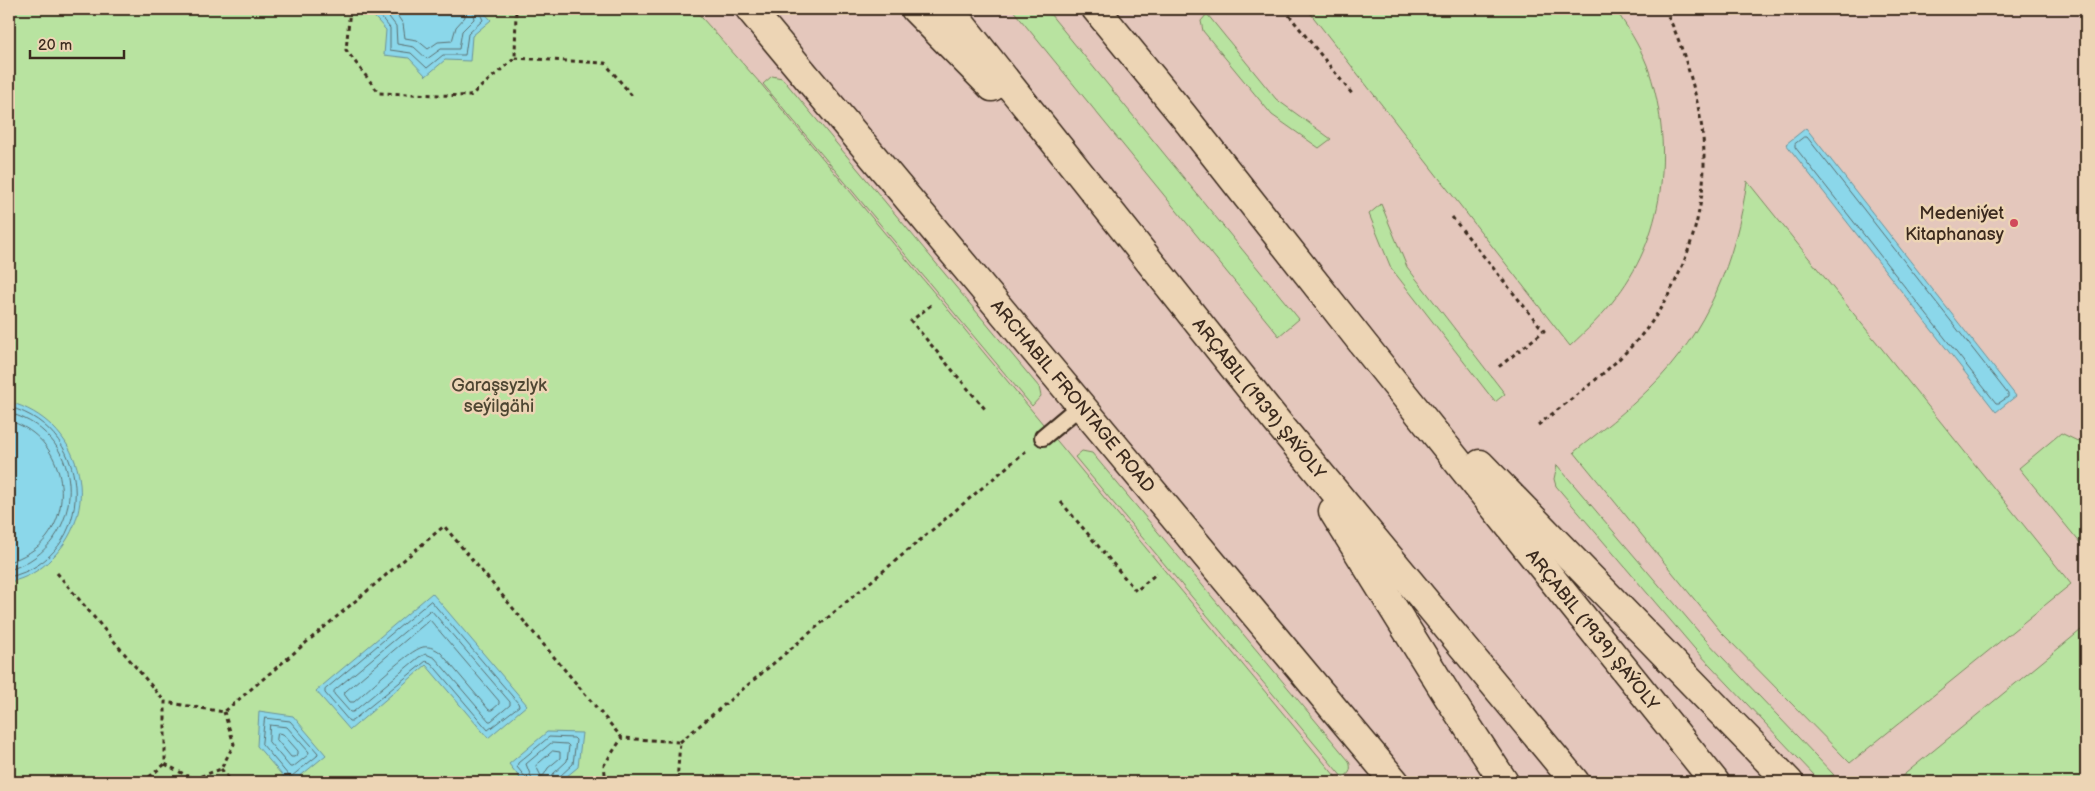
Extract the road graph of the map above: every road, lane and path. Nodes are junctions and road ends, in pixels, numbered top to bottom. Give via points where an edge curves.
1 (350, 9) edge
2 (516, 9) edge
3 (750, 9) edge
4 (915, 9) edge
5 (949, 9) edge
6 (1096, 9) edge
7 (1121, 9) edge
8 (1232, 9) edge
9 (1284, 9) edge
10 (1664, 9) edge
11 (1226, 14) dead end
12 (515, 58) junction
13 (1353, 94) dead end
14 (633, 97) dead end
15 (1182, 114) junction
16 (1100, 198) junction
17 (1452, 217) dead end
18 (931, 305) dead end
19 (1364, 345) junction
20 (1496, 369) dead end
21 (1081, 405) junction
22 (985, 409) dead end
23 (1278, 423) junction
24 (1538, 425) dead end
25 (1043, 437) joint
26 (1061, 502) dead end
27 (57, 573) dead end
28 (1157, 574) dead end
29 (165, 702) junction
30 (224, 712) junction
31 (622, 738) junction
32 (680, 742) junction
33 (165, 764) junction
34 (221, 769) junction
35 (143, 782) edge
36 (232, 782) edge
37 (606, 782) edge
38 (677, 782) edge
39 (1396, 782) edge
40 (1504, 782) edge
41 (1575, 782) edge
42 (1715, 782) edge
43 (1789, 782) edge

1 - 12 path via 346,50 379,93 470,96
2 - 12 path
3 - 21 main road, ARCHABIL FRONTAGE ROAD
4 - 16 main road
5 - 16 main road, ARÇABIL (1939) ŞAÝOLY
6 - 15 main road, ARÇABIL (1939) ŞAÝOLY
7 - 15 main road
8 - 11 path
9 - 13 path
10 - 24 path via 1693,84 1700,119 1703,190 1691,244 1668,296 1647,327 1623,355
12 - 14 path via 605,63
15 - 19 main road, ARÇABIL (1939) ŞAÝOLY
16 - 23 main road, ARÇABIL (1939) ŞAÝOLY
17 - 20 path via 1544,331
18 - 22 path via 911,321
19 - 42 main road, ARÇABIL (1939) ŞAÝOLY
19 - 43 main road
21 - 25 lane
21 - 39 main road, ARCHABIL FRONTAGE ROAD
23 - 40 main road
23 - 41 main road, ARÇABIL (1939) ŞAÝOLY
25 - 32 path
26 - 28 path via 1136,591
27 - 29 path
29 - 30 path
29 - 33 path
30 - 31 path via 444,526
30 - 34 path via 234,744
31 - 32 path
31 - 37 path via 604,765
32 - 38 path
33 - 34 path via 193,779
33 - 35 path
34 - 36 path

